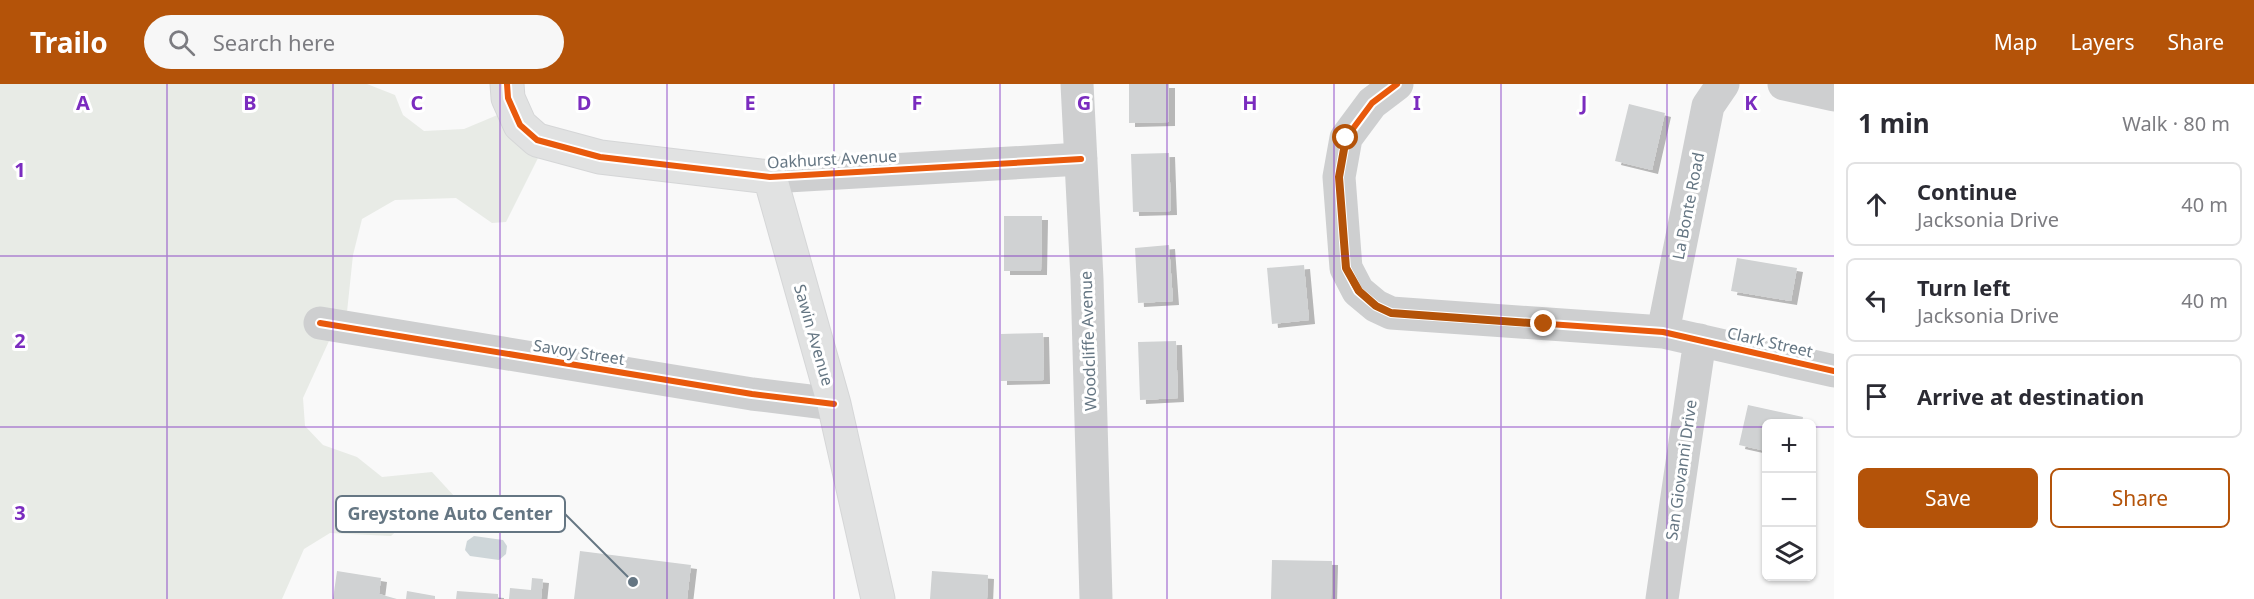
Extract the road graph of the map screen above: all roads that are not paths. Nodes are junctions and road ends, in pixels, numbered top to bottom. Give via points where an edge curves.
1 (507, 84) edge
2 (1077, 84) edge
3 (1397, 84) edge
4 (1722, 84) edge
5 (1784, 84) edge
6 (1834, 95) edge
7 (1081, 159) junction
8 (770, 177) junction
9 (320, 323) dead end
10 (1663, 332) junction
11 (1700, 340) junction
12 (1834, 371) edge
13 (834, 404) junction
14 (878, 599) edge
15 (1096, 599) edge
16 (1662, 599) edge

1 - 8 street, Oakhurst Avenue via 508,98 520,125 537,140 600,157
2 - 7 street, Woodcliffe Avenue
3 - 10 street, Clark Street via 1372,103 1346,138 1339,177 1346,268 1359,291 1391,313
4 - 10 street, La Bonte Road via 1708,106
5 - 6 street
7 - 8 street, Oakhurst Avenue
7 - 15 street, Woodcliffe Avenue
8 - 13 street, Sawin Avenue
9 - 13 street, Savoy Street
10 - 11 street, Clark Street
11 - 12 street, Clark Street
11 - 16 street, San Giovanni Drive
13 - 14 street, Sawin Avenue

